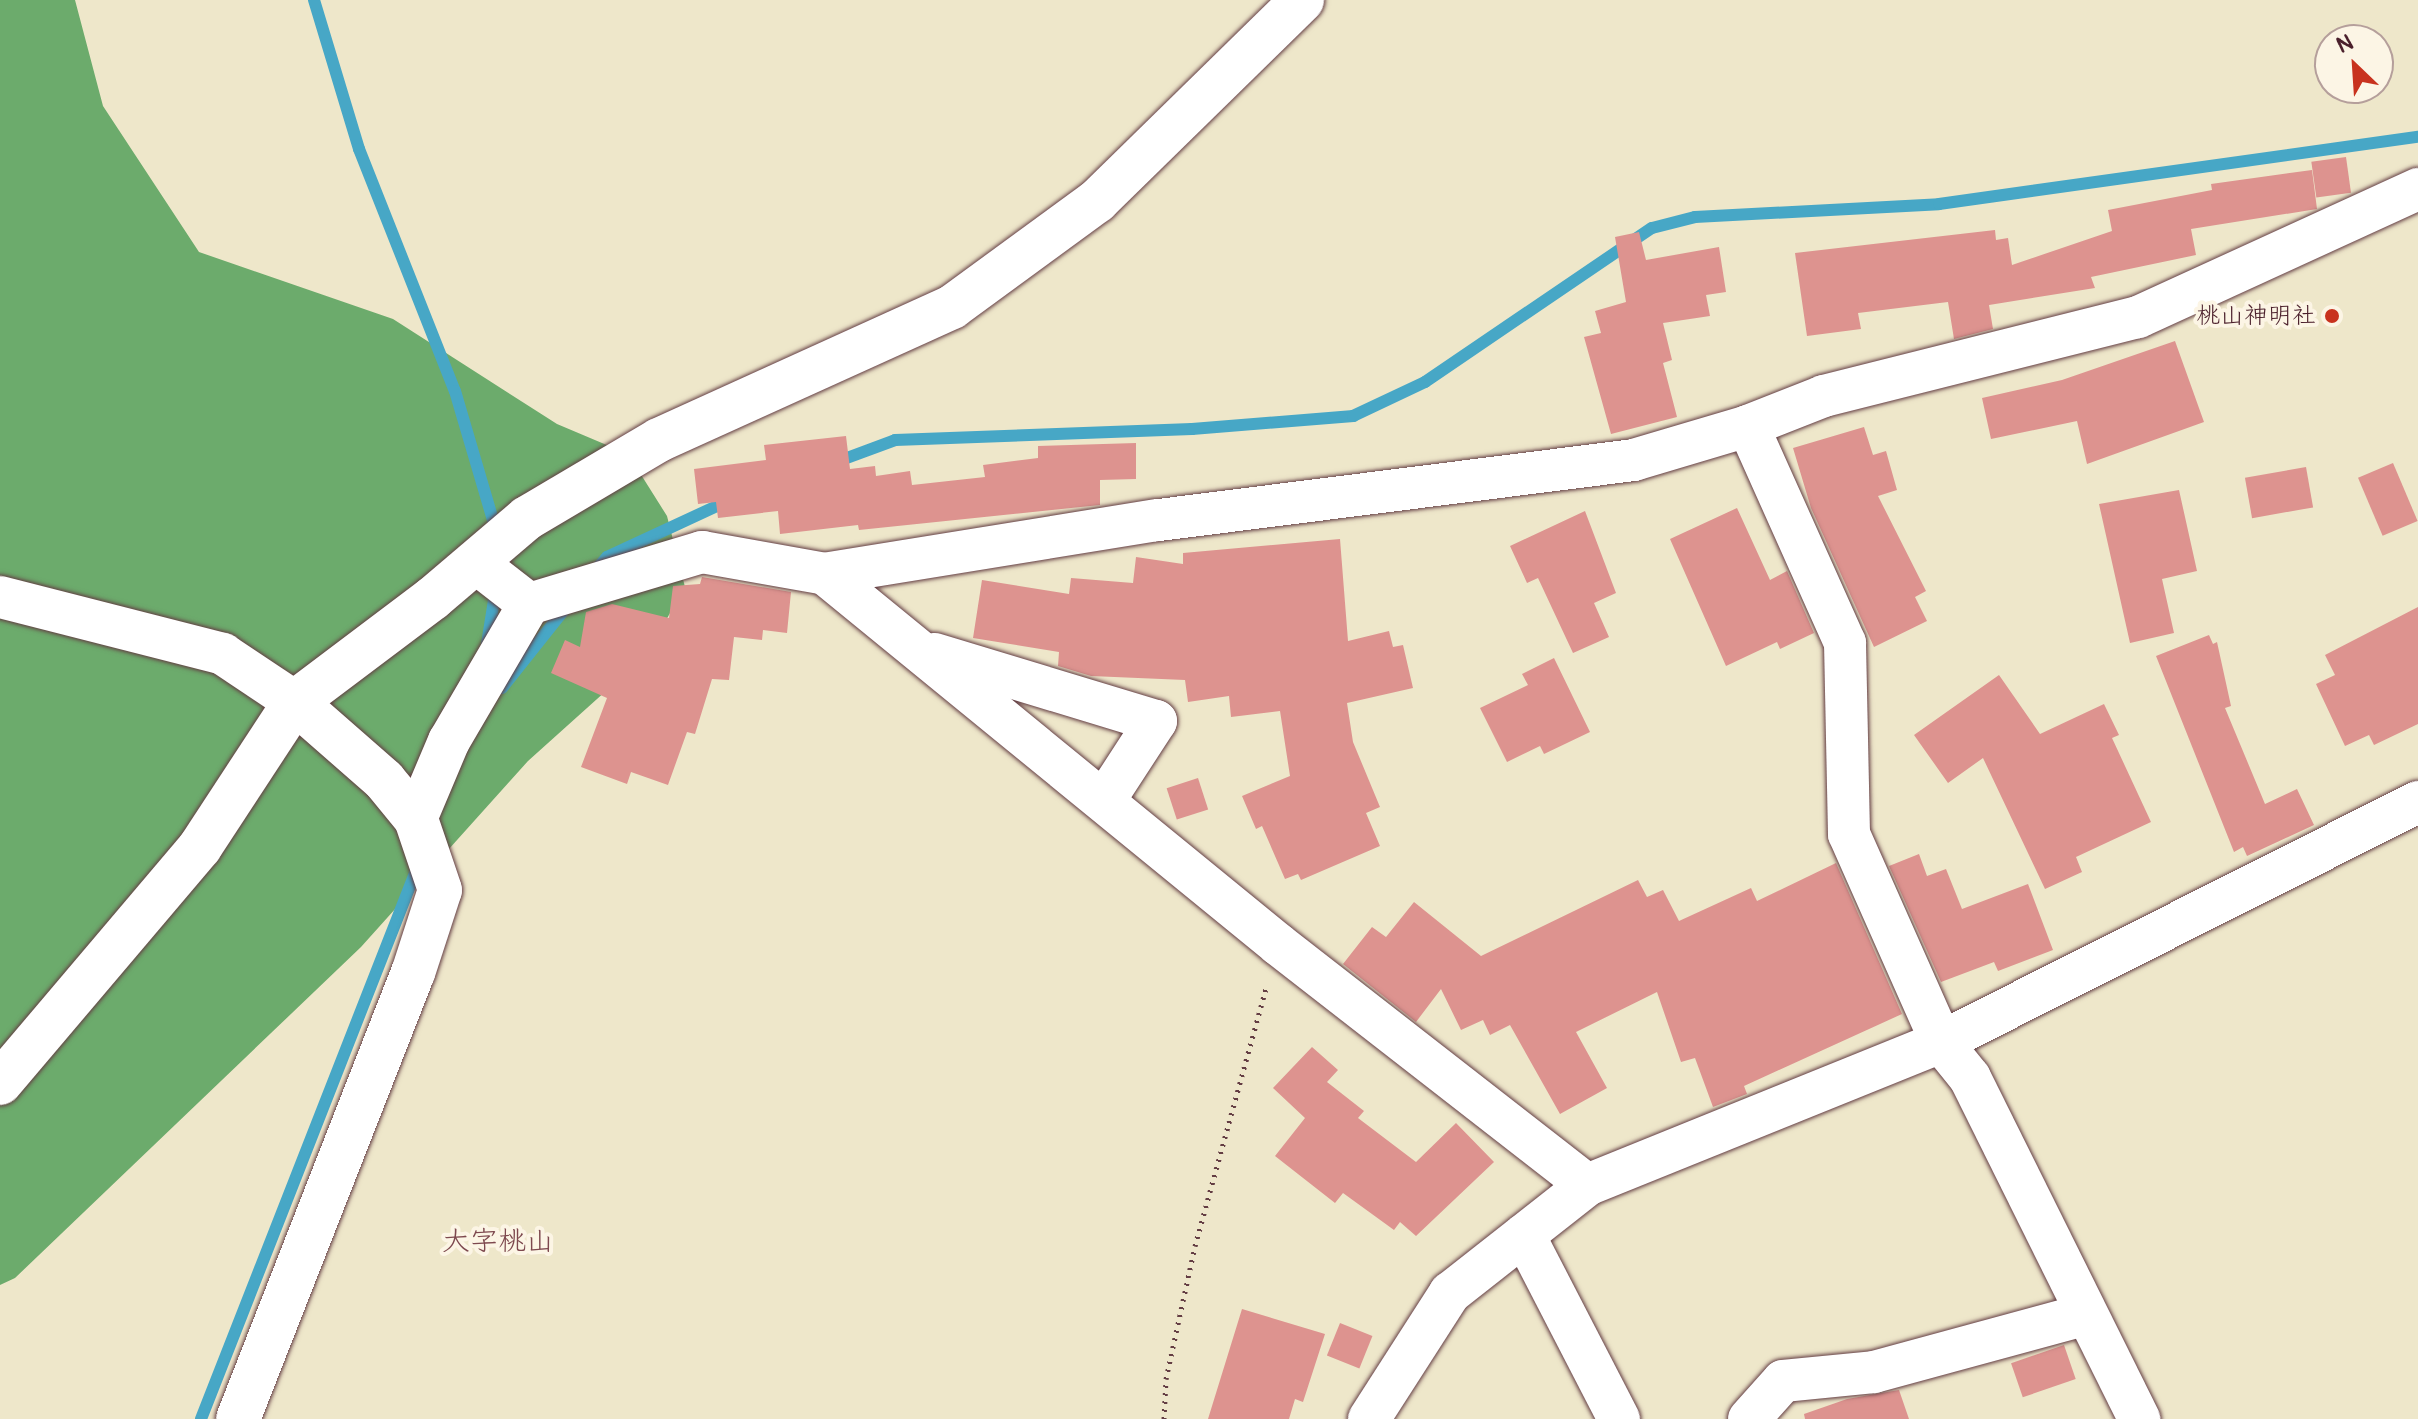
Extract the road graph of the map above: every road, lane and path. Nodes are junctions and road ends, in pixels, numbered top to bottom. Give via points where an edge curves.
1 (1302, 0) edge
2 (2418, 189) edge
3 (1748, 426) junction
4 (475, 562) junction
5 (825, 574) junction
6 (0, 597) edge
7 (529, 604) junction
8 (915, 648) junction
9 (295, 702) junction
10 (1104, 801) junction
11 (2418, 802) edge
12 (416, 819) junction
13 (1279, 945) junction
14 (1941, 1042) junction
15 (0, 1083) edge
16 (1587, 1185) junction
17 (1524, 1235) junction
18 (2084, 1315) junction
19 (238, 1419) edge
20 (1164, 1419) edge
21 (1369, 1419) edge
22 (1619, 1419) edge
23 (1749, 1419) edge
24 (2139, 1419) edge

1 - 4 street via 1097,201 952,307 659,440 527,518
2 - 3 street via 2138,317 1824,396
3 - 5 street via 1634,460 1157,520
3 - 14 street via 1845,643 1849,834
4 - 7 street
4 - 9 street
5 - 7 street via 702,552
5 - 8 street
6 - 9 street via 223,654
7 - 12 street via 449,741
8 - 10 street
8 - 10 street via 1156,721
9 - 12 street via 384,780
9 - 15 street via 200,847
10 - 13 street
11 - 14 street
12 - 19 street via 440,890 413,973
13 - 16 street
13 - 20 path via 1195,1246 1166,1379
14 - 16 street
14 - 18 street via 1970,1078
16 - 17 street
17 - 21 street via 1450,1293
17 - 22 street
18 - 23 street via 1874,1372 1783,1381
18 - 24 street

